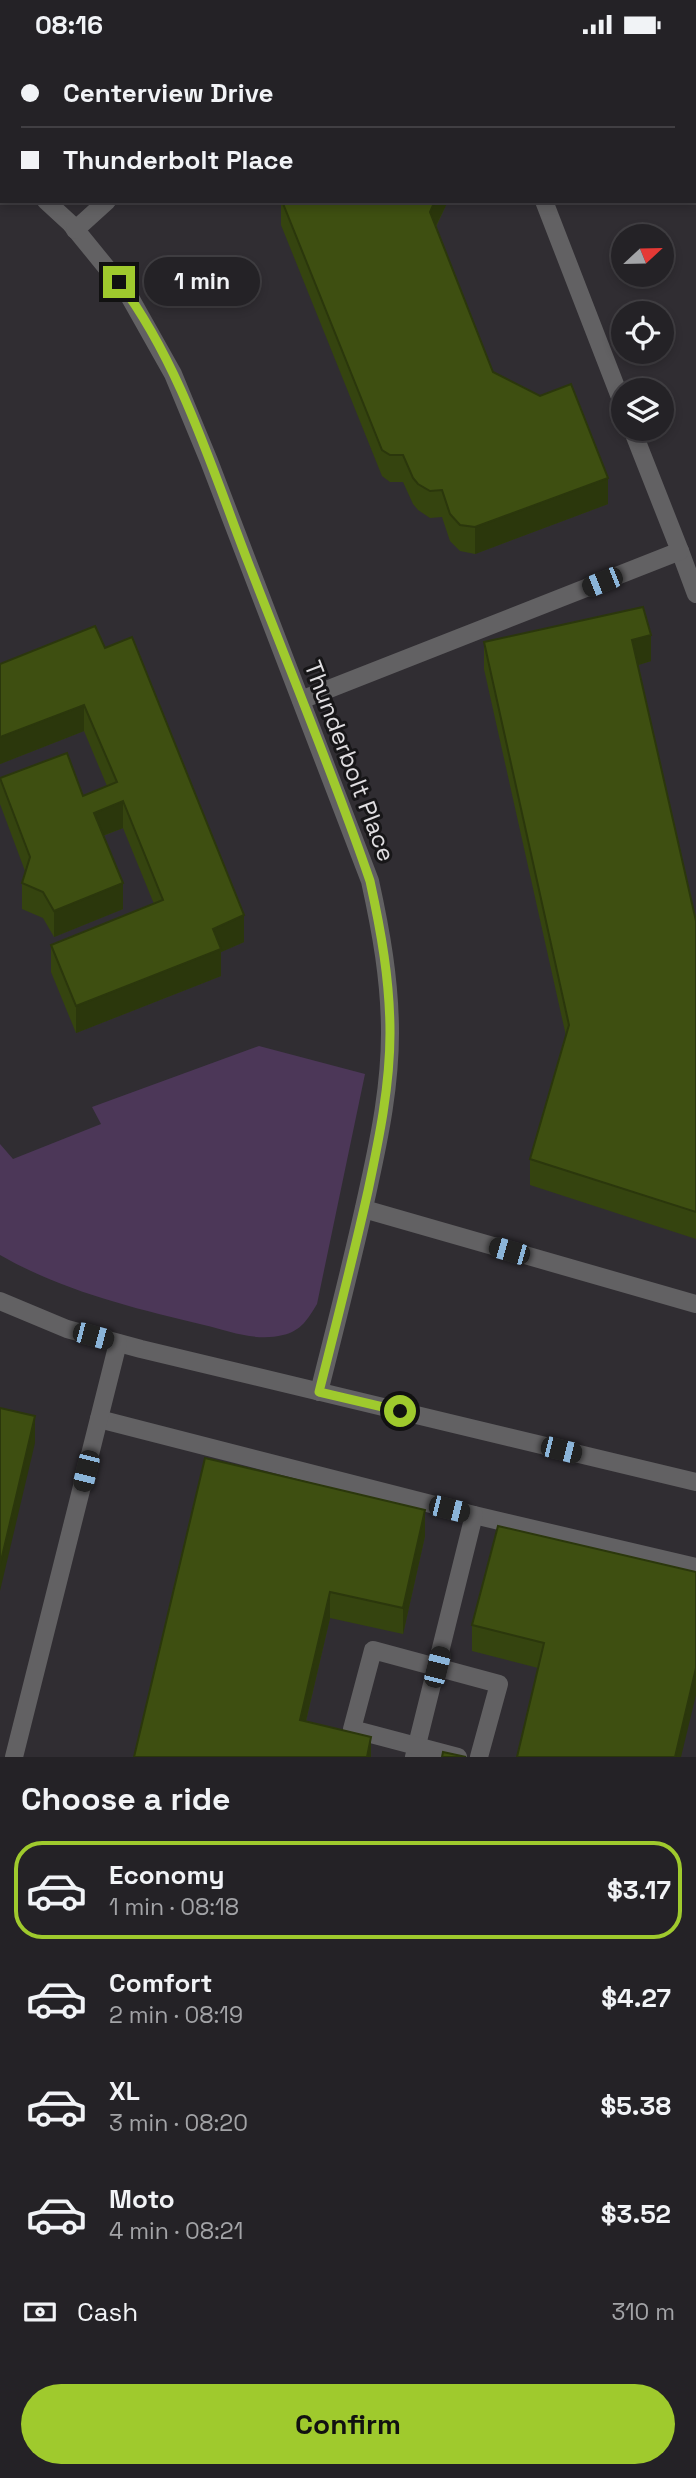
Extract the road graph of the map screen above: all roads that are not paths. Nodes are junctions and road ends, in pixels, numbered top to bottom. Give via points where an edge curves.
1 (48, 203) edge
2 (105, 203) edge
3 (545, 203) edge
4 (75, 230) junction
5 (613, 378) edge
6 (637, 441) edge
7 (680, 551) junction
8 (696, 594) edge
9 (301, 700) junction
10 (364, 1209) junction
11 (0, 1301) edge
12 (696, 1304) edge
13 (118, 1343) junction
14 (319, 1392) junction
15 (99, 1419) junction
16 (696, 1482) edge
17 (474, 1515) junction
18 (696, 1567) edge
19 (437, 1667) junction
20 (416, 1752) edge
21 (14, 1757) edge
22 (458, 1757) edge
23 (479, 1757) edge

1 - 4 street, Thunderbolt Place
2 - 4 street
3 - 5 street
4 - 9 street, Thunderbolt Place via 128,294 173,374
6 - 7 street
7 - 8 street
7 - 9 street
9 - 10 street, Thunderbolt Place via 360,851 383,940 389,1064
10 - 12 street
10 - 14 street, Thunderbolt Place
11 - 13 street via 67,1329
13 - 14 street
13 - 15 street
14 - 16 street
15 - 17 street
15 - 21 street
17 - 18 street
17 - 19 street
19 - 20 street
19 - 20 street via 373,1650 352,1729
19 - 23 street via 499,1684
20 - 22 street

